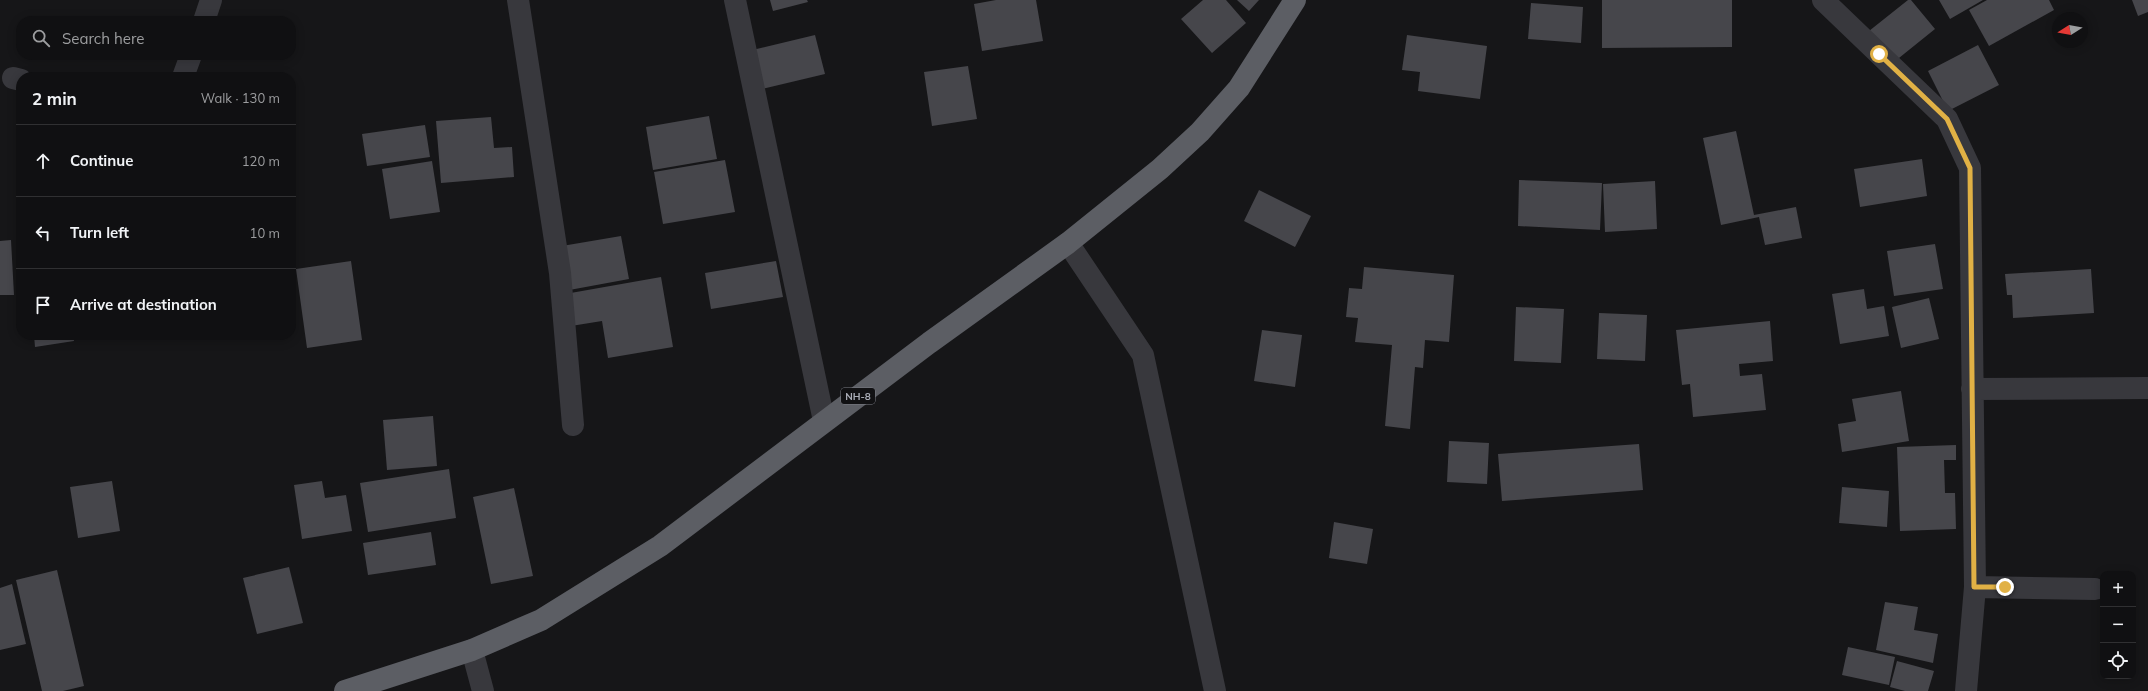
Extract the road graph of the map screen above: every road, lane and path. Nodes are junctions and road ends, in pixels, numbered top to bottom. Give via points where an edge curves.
1 (211, 0) edge
2 (518, 0) edge
3 (735, 0) edge
4 (1296, 0) edge
5 (1822, 0) edge
6 (206, 16) edge
7 (189, 60) edge
8 (185, 72) edge
9 (1068, 243) junction
10 (2148, 388) edge
11 (1972, 389) junction
12 (824, 421) junction
13 (574, 425) dead end
14 (1974, 587) junction
15 (2095, 589) dead end
16 (472, 650) junction
17 (345, 691) edge
18 (483, 691) edge
19 (1215, 691) edge
20 (1966, 691) edge

1 - 6 street
2 - 13 street via 560,273
3 - 12 street
4 - 9 highway, NH-8 via 1239,88 1200,132 1117,205
5 - 11 street via 1947,119 1970,168
7 - 8 street
9 - 12 highway, NH-8
9 - 19 street via 1143,355
10 - 11 street
11 - 14 street
12 - 16 highway, NH-8 via 660,546 541,620
14 - 15 street
14 - 20 street
16 - 17 highway, NH-8
16 - 18 street

